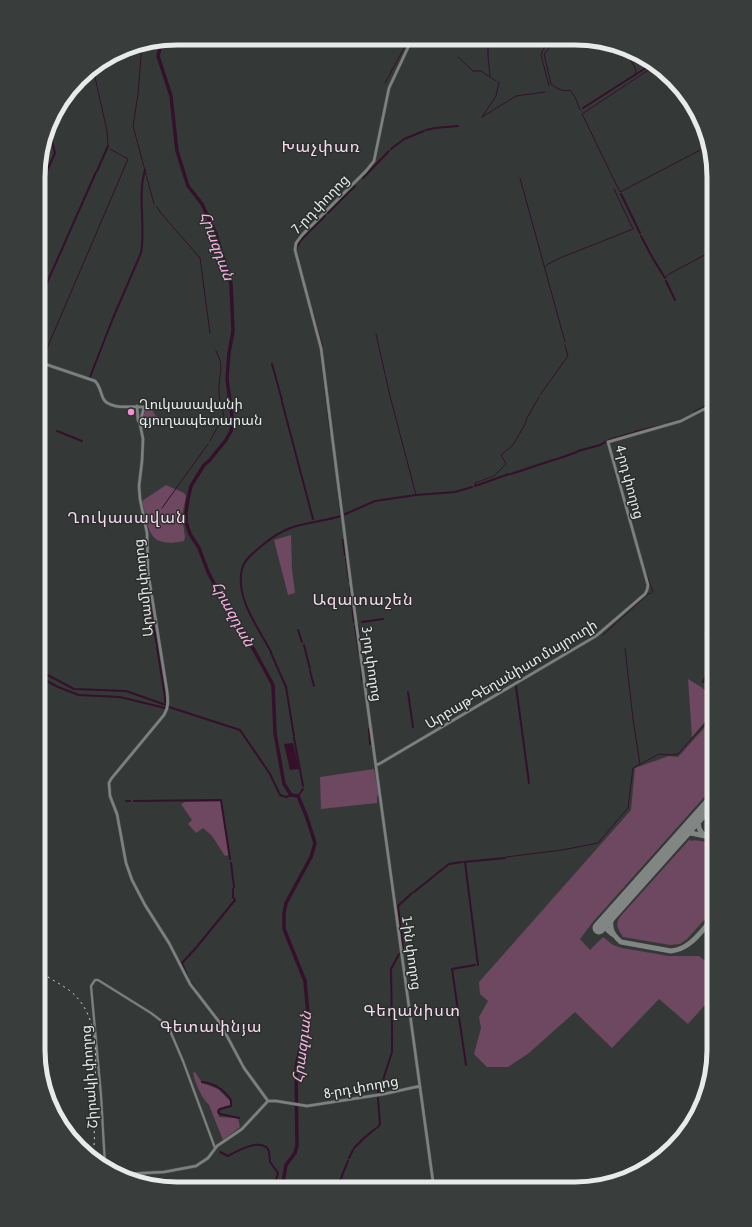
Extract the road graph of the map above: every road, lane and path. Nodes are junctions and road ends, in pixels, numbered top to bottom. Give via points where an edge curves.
1 (409, 45) edge
2 (321, 348) joint
3 (45, 364) edge
4 (137, 406) junction
5 (707, 408) edge
6 (140, 424) junction
7 (648, 590) joint
8 (376, 766) junction
9 (420, 1086) junction
10 (268, 1101) junction
11 (215, 1148) junction
12 (105, 1160) edge
13 (132, 1174) edge
14 (433, 1182) edge

1 - 2 main road, 7-րդ փողոց via 389,88 374,161 296,243 295,250
2 - 8 main road, 3-րդ փողոց
3 - 4 main road, Արամի փողոց via 95,381 108,404
4 - 6 main road, Արամի փողոց
4 - 6 main road, Արամի փողոց via 144,406
5 - 7 main road, 4-րդ փողոց via 681,421 608,442
6 - 10 main road, Արամի փողոց via 143,454 139,495 147,533 148,572 168,699 167,710 109,783 110,796 117,814 127,868 145,906 169,943 190,984 220,1023 244,1068
7 - 8 main road, Արբաթ-Գեղանիստ մայրուղի via 596,636
8 - 9 main road, 1-ին փողոց
9 - 10 main road, 8-րդ փողոց via 306,1106
9 - 14 main road, 1-ին փողոց
10 - 11 main road via 242,1129
11 - 12 street, Շիրակի փողոց via 168,1026 101,981 95,980 91,986
11 - 13 main road via 204,1162 193,1167

